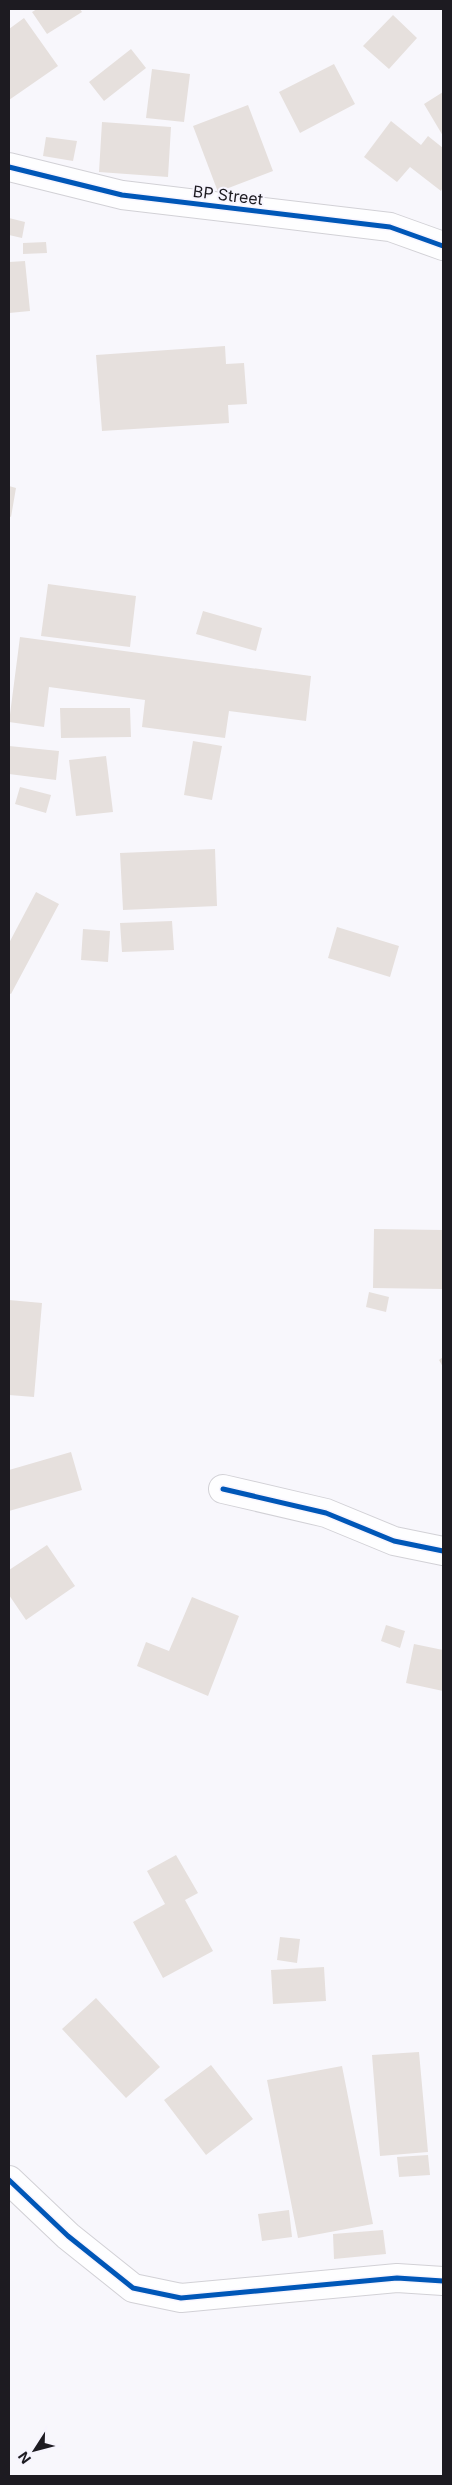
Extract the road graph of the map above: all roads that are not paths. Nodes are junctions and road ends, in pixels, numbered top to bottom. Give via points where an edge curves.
1 (9, 166) edge
2 (443, 246) edge
3 (223, 1489) dead end
4 (443, 1550) edge
5 (9, 2180) edge
6 (443, 2281) edge

1 - 2 street, BP Street via 122,195 390,227
3 - 4 street via 326,1513 394,1541
5 - 6 street via 68,2236 133,2288 181,2298 397,2278

